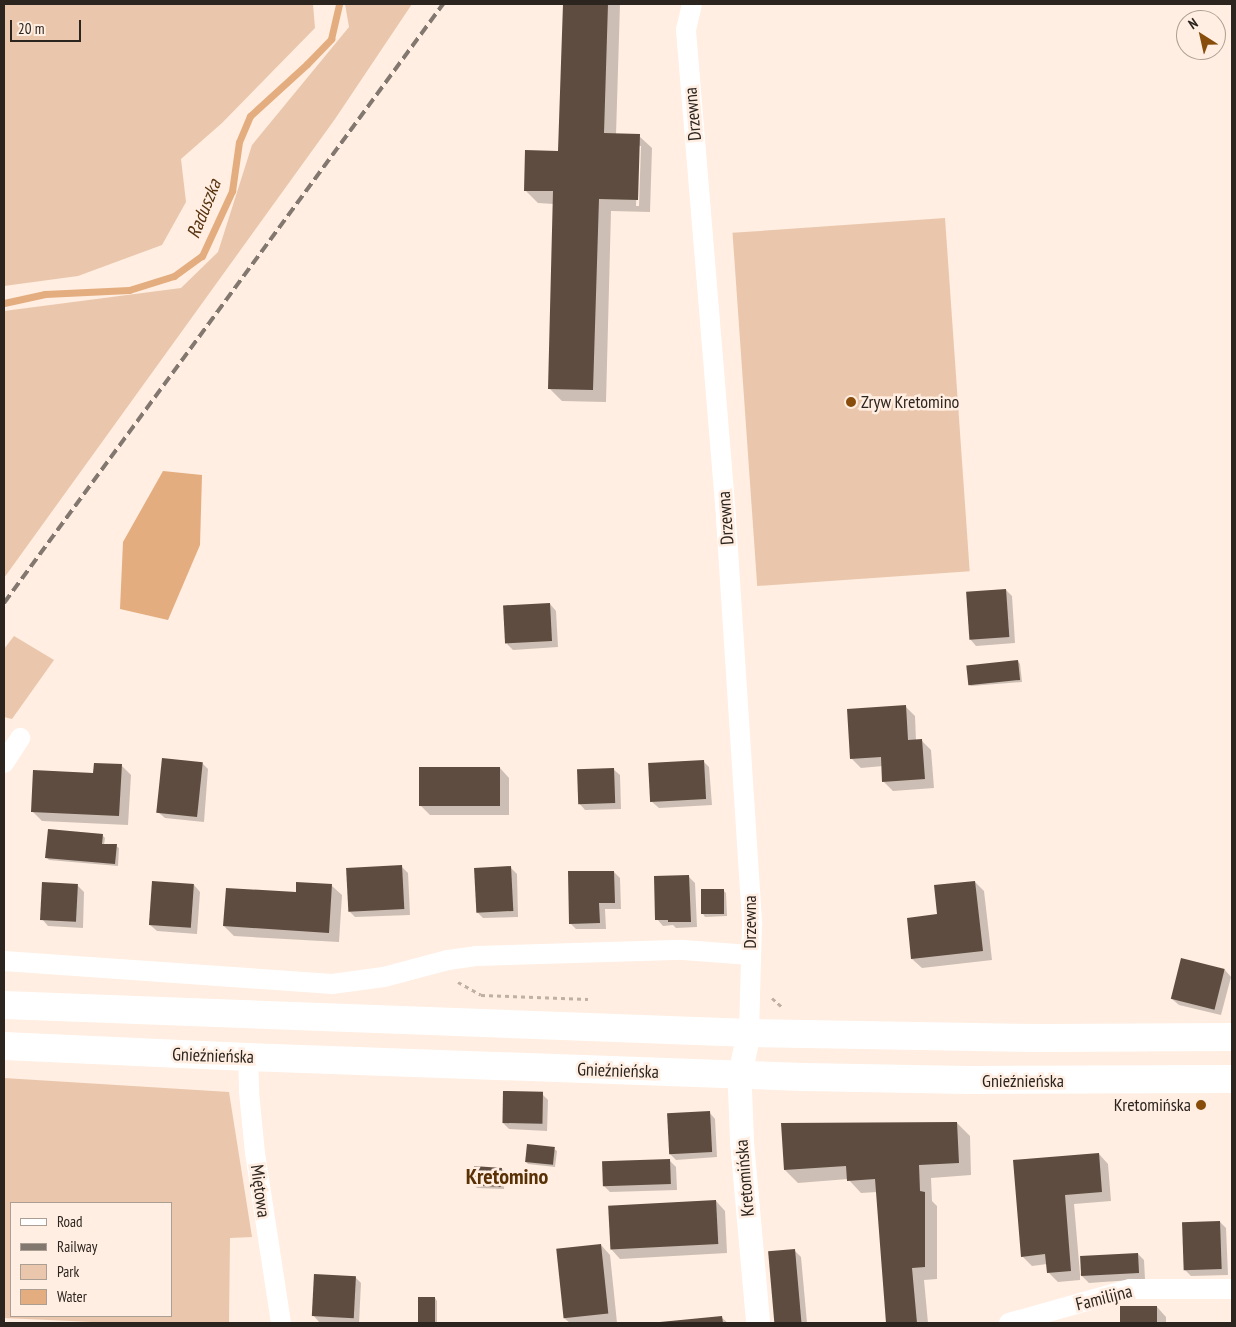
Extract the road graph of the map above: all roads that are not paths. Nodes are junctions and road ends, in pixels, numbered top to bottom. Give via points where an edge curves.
1 (692, 4) edge
2 (20, 738) dead end
3 (4, 763) edge
4 (750, 955) junction
5 (4, 961) edge
6 (4, 1005) edge
7 (749, 1033) junction
8 (1232, 1037) edge
9 (4, 1046) edge
10 (248, 1057) junction
11 (740, 1075) junction
12 (1232, 1079) edge
13 (1232, 1288) edge
14 (280, 1323) edge
15 (758, 1323) edge
16 (1009, 1323) edge

1 - 4 street, Drzewna via 686,30 726,519 752,925
2 - 3 street
4 - 5 street via 674,950 476,956 384,977 332,984
4 - 7 street, Drzewna
6 - 7 main road
7 - 8 main road via 1032,1038
7 - 11 street, Kretomińska
9 - 10 main road, Gnieźnieńska
10 - 11 main road, Gnieźnieńska
10 - 14 street, Miętowa via 255,1153
11 - 12 main road, Gnieźnieńska via 978,1080
11 - 15 street, Kretomińska via 742,1142
13 - 16 street, Familijna via 1130,1289

